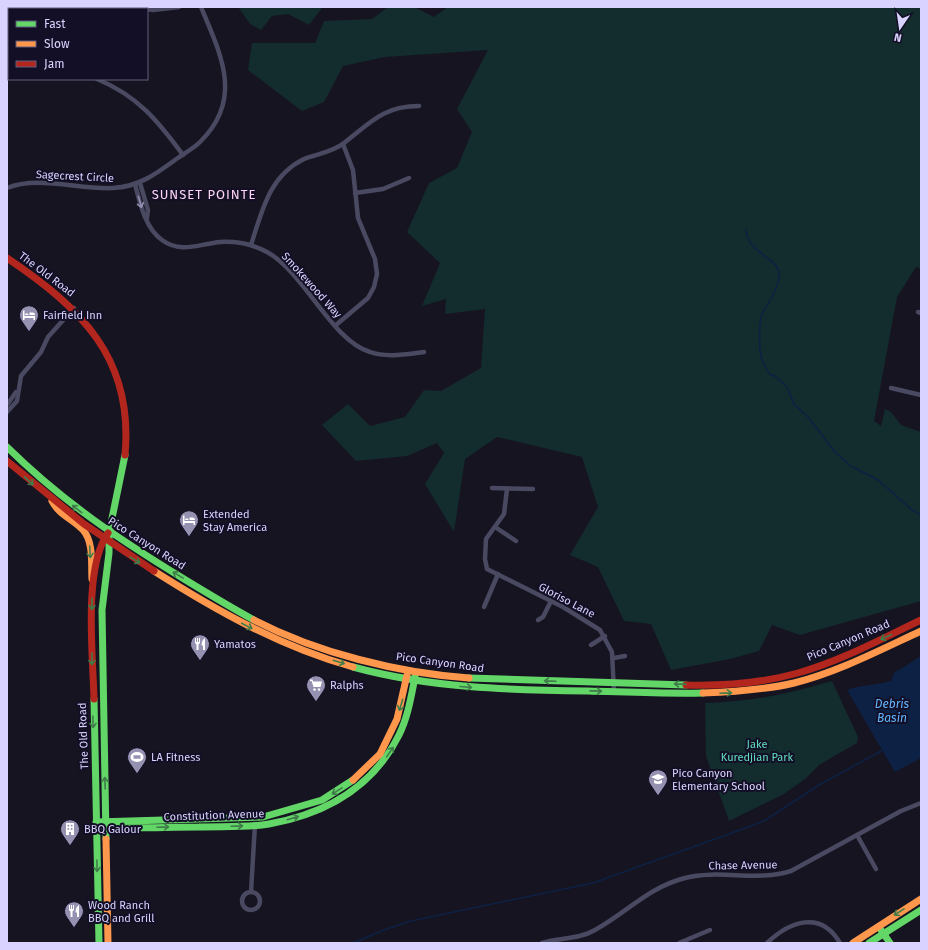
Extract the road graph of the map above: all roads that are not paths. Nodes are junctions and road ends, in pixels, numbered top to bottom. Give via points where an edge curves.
1 (179, 7) edge
2 (201, 7) edge
3 (148, 9) edge
4 (100, 80) edge
5 (419, 106) dead end
6 (343, 144) junction
7 (183, 155) junction
8 (409, 178) dead end
9 (140, 183) junction
10 (135, 184) junction
11 (7, 188) edge
12 (355, 193) junction
13 (147, 218) junction
14 (251, 245) junction
15 (7, 258) edge
16 (74, 308) junction
17 (336, 325) junction
18 (424, 352) dead end
19 (18, 387) junction
20 (891, 388) dead end
21 (921, 395) edge
22 (7, 405) edge
23 (7, 412) edge
24 (7, 447) edge
25 (7, 461) edge
26 (492, 488) dead end
27 (507, 489) junction
28 (533, 489) dead end
29 (52, 501) junction
30 (495, 527) junction
31 (108, 533) junction
32 (102, 538) junction
33 (516, 541) dead end
34 (109, 544) junction
35 (498, 574) junction
36 (93, 587) junction
37 (551, 601) junction
38 (484, 607) dead end
39 (538, 620) dead end
40 (921, 620) edge
41 (921, 631) edge
42 (605, 636) junction
43 (591, 645) dead end
44 (625, 656) dead end
45 (614, 658) junction
46 (408, 670) junction
47 (416, 671) junction
48 (406, 679) junction
49 (415, 680) junction
50 (614, 683) junction
51 (614, 692) junction
52 (921, 803) edge
53 (255, 821) junction
54 (96, 825) junction
55 (106, 825) junction
56 (857, 835) junction
57 (876, 869) dead end
58 (250, 892) dead end
59 (921, 899) edge
60 (921, 910) edge
61 (878, 926) junction
62 (710, 930) dead end
63 (884, 934) junction
64 (99, 943) edge
65 (108, 943) edge
66 (542, 943) edge
67 (679, 943) edge
68 (767, 943) edge
69 (840, 943) edge
70 (853, 943) edge
71 (869, 943) edge
72 (890, 943) edge

1 - 3 street
2 - 7 street, Sagecrest Circle via 225,67 225,93 222,109 215,123 200,142
4 - 7 street via 117,88 145,109 158,121
5 - 6 street via 399,107 388,111 366,123
6 - 12 street via 350,161
6 - 14 street via 300,162 277,181 265,202
7 - 9 street, Sagecrest Circle
8 - 12 street via 383,189
9 - 10 street, Sagecrest Circle
9 - 13 street, Smokewood Way via 148,210
10 - 11 street, Sagecrest Circle via 101,189 23,183
10 -> 13 street, Smokewood Way via 142,212
12 - 17 street via 358,218 375,259 377,274 368,298
13 - 14 street, Smokewood Way via 150,229 156,236 167,244 180,248 220,242
14 - 17 street, Smokewood Way via 280,261
15 - 16 main road, The Old Road via 56,291
16 - 19 street via 48,337 41,352 21,376
16 - 31 main road, The Old Road via 106,352 119,385 124,408 127,431 126,457
17 - 18 street, Smokewood Way via 352,342 369,352 384,355
19 - 22 street
19 - 23 street via 16,401
20 - 21 street
31 -> 24 main road, Pico Canyon Road via 57,493
25 -> 29 main road, Pico Canyon Road
26 - 27 street
27 - 28 street
27 - 30 street via 504,514
29 - 32 main road, Pico Canyon Road
29 -> 36 main road via 56,509 87,536
30 - 33 street
30 - 35 street, Gloriso Lane via 487,535 485,559 488,569
31 - 32 main road
31 - 34 main road, The Old Road
46 -> 31 main road, Pico Canyon Road via 344,655 282,633 226,605
32 - 34 main road, Pico Canyon Road
32 - 36 main road, The Old Road
34 -> 48 main road, Pico Canyon Road via 195,597 271,638 349,665
55 -> 34 main road, The Old Road via 102,610 110,554
35 - 37 street, Gloriso Lane
35 - 38 street
36 -> 54 main road, The Old Road via 92,677
37 - 39 street via 543,617
37 - 42 street, Gloriso Lane via 595,625
40 -> 50 main road, Pico Canyon Road via 830,662 778,677 716,684
51 -> 41 main road, Pico Canyon Road via 730,693 775,687 830,672
42 - 43 street
42 - 45 street, Gloriso Lane
44 - 45 street
45 - 50 street, Gloriso Lane
46 - 47 main road, Pico Canyon Road
46 - 48 main road, Constitution Avenue
47 - 49 main road, Constitution Avenue
50 -> 47 main road, Pico Canyon Road via 472,679
48 - 49 main road, Pico Canyon Road
48 -> 53 main road, Constitution Avenue via 403,698 389,739 363,773 315,802
49 -> 51 main road, Pico Canyon Road via 476,688
53 -> 49 main road, Constitution Avenue via 289,819 313,812 338,801 362,785 374,773 399,738 408,713
50 - 51 street, Gloriso Lane
52 - 56 street, Chase Avenue
53 - 55 main road, Constitution Avenue
53 - 58 street
54 - 55 main road, Constitution Avenue
54 -> 64 main road, The Old Road
55 - 65 main road, The Old Road
56 - 57 street
56 - 66 street, Chase Avenue via 783,873 706,874 673,882 645,895 595,930 579,937
59 -> 61 main road
60 - 63 main road
61 - 63 main road
61 - 70 main road
62 - 67 street
63 - 71 main road
63 - 72 main road
68 - 69 street via 785,928 807,922 828,929

